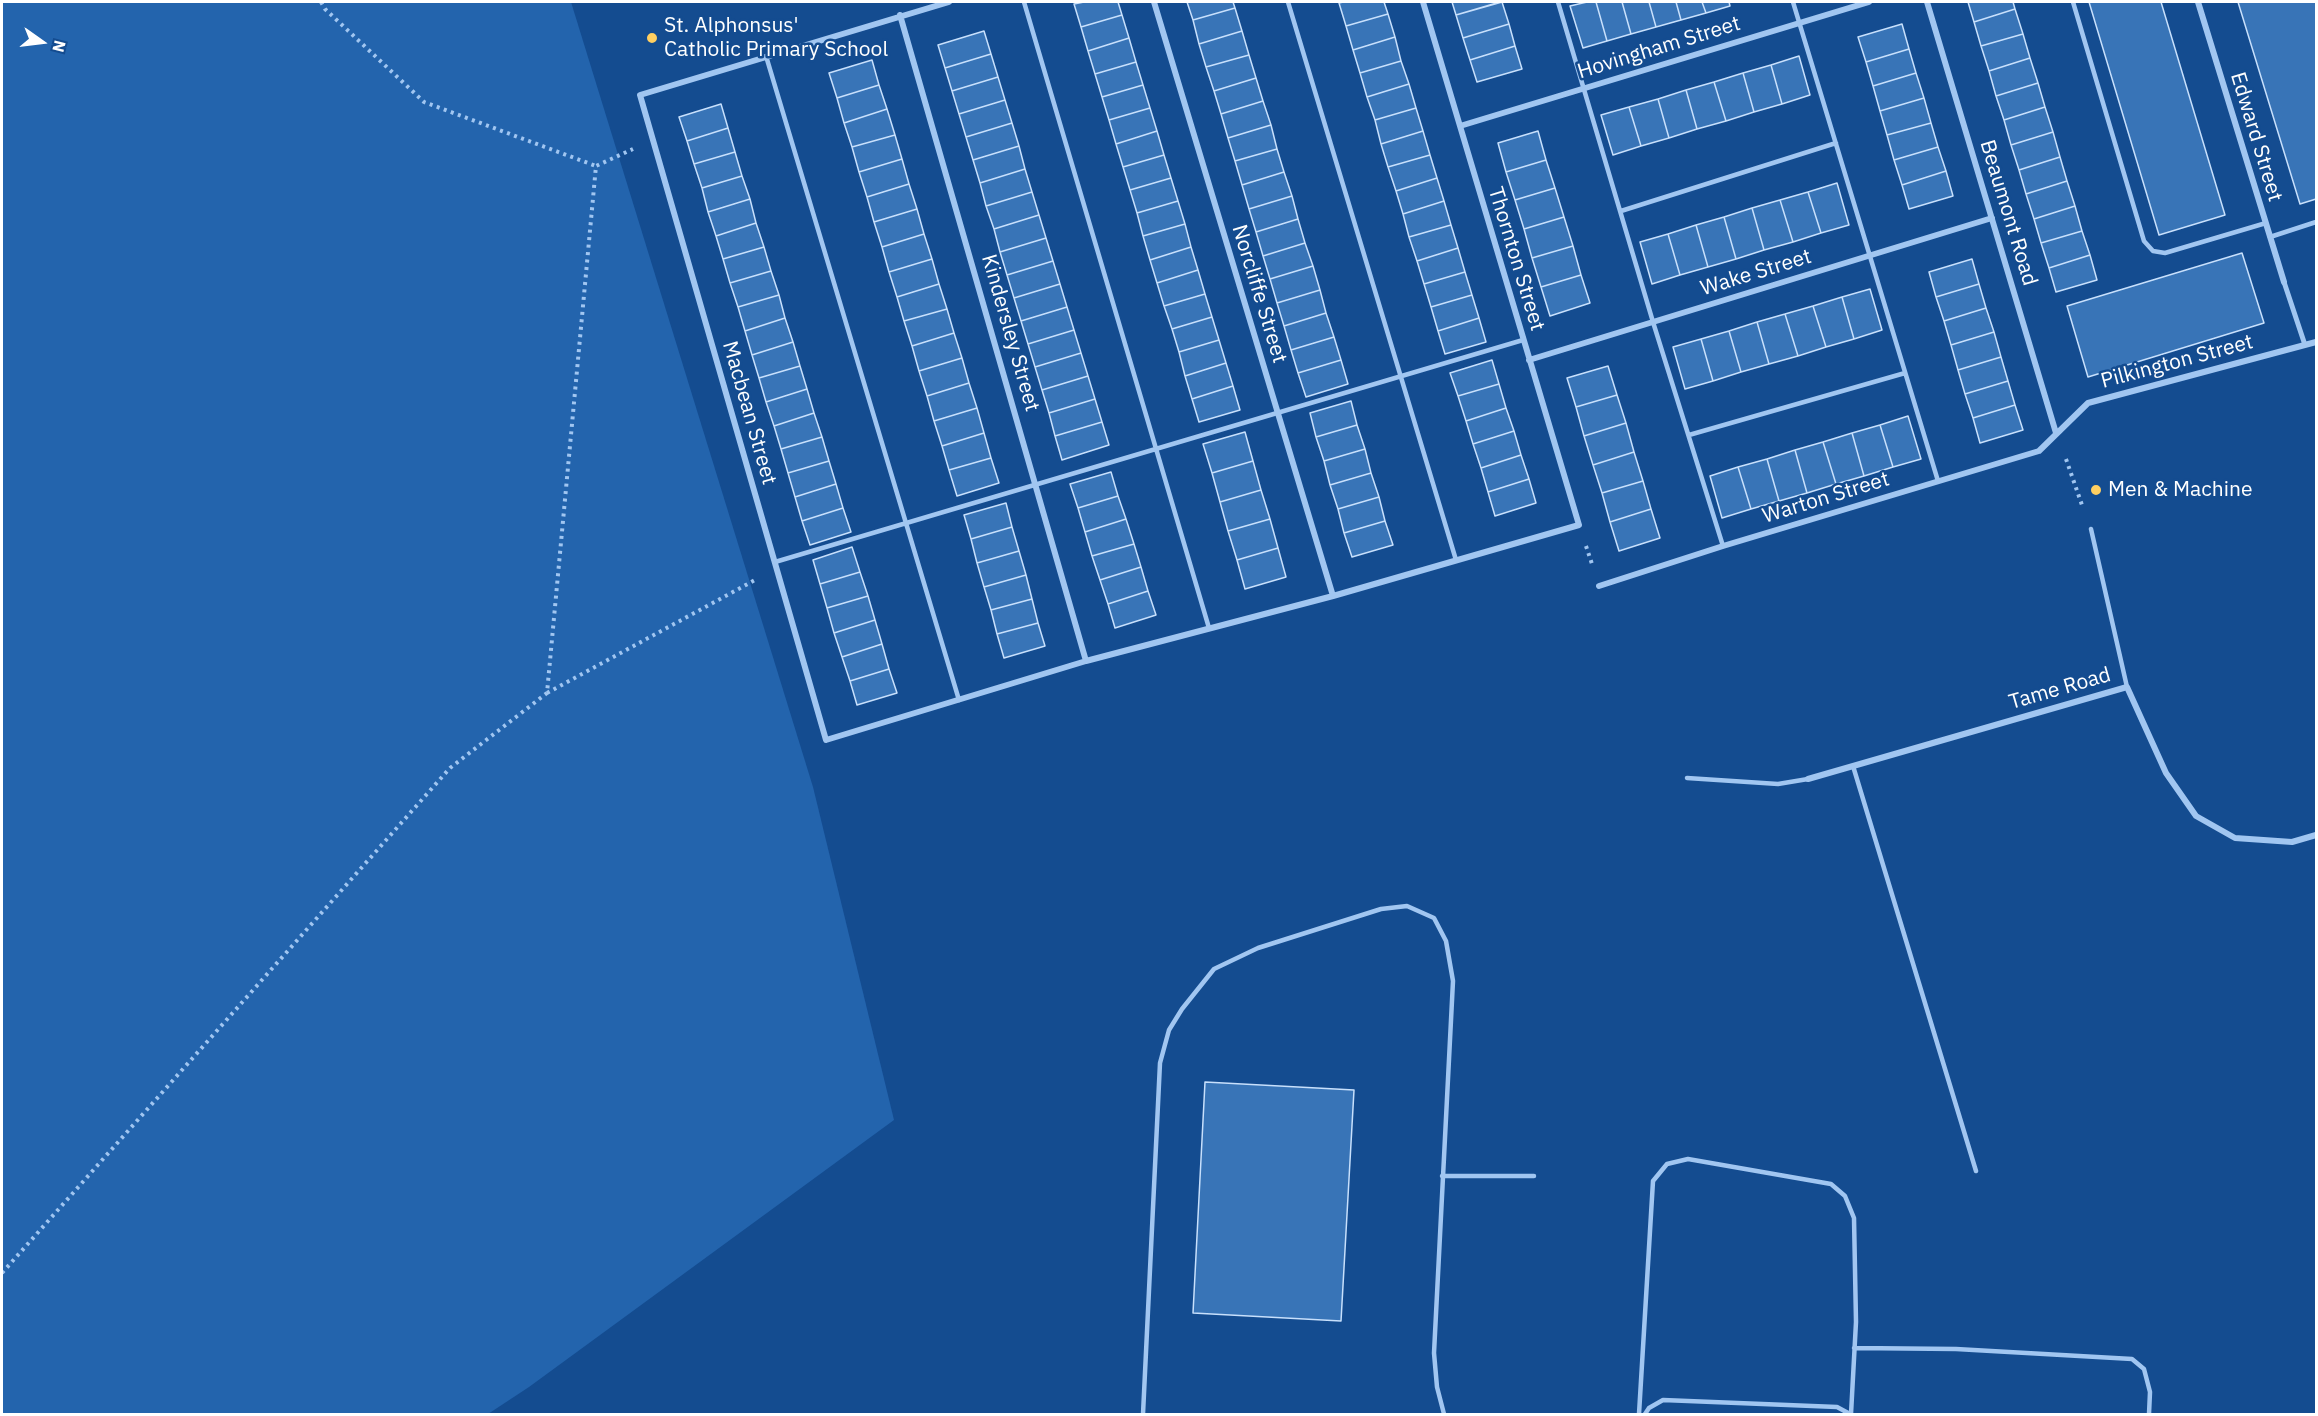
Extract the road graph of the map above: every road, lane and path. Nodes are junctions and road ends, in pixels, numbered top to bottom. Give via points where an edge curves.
1 (321, 2) edge
2 (949, 2) edge
3 (1024, 2) edge
4 (1154, 2) edge
5 (1288, 2) edge
6 (1423, 2) edge
7 (1558, 2) edge
8 (1793, 2) edge
9 (1869, 2) edge
10 (1927, 2) edge
11 (2073, 2) edge
12 (2198, 2) edge
13 (900, 15) junction
14 (1799, 23) junction
15 (766, 56) junction
16 (1585, 88) junction
17 (1460, 126) junction
18 (652, 140) junction
19 (1836, 143) junction
20 (596, 166) junction
21 (1621, 211) junction
22 (1992, 218) junction
23 (2316, 222) edge
24 (2266, 223) junction
25 (2270, 237) junction
26 (1870, 255) junction
27 (2284, 282) joint
28 (1653, 321) junction
29 (1523, 340) junction
30 (2316, 342) edge
31 (2304, 345) junction
32 (1529, 360) junction
33 (1905, 373) junction
34 (1401, 376) junction
35 (1278, 412) junction
36 (2056, 433) junction
37 (1689, 435) junction
38 (1156, 449) junction
39 (1938, 481) junction
40 (1036, 485) junction
41 (906, 523) junction
42 (1578, 525) junction
43 (2091, 529) joint
44 (1723, 546) junction
45 (1456, 560) junction
46 (776, 565) junction
47 (1599, 586) joint
48 (1333, 596) junction
49 (1209, 628) junction
50 (1086, 661) junction
51 (2127, 687) junction
52 (547, 693) junction
53 (959, 700) junction
54 (1853, 766) junction
55 (1687, 778) dead end
56 (1808, 779) joint
57 (2316, 835) edge
58 (1976, 1172) dead end
59 (1442, 1176) junction
60 (1534, 1176) dead end
61 (2, 1273) edge
62 (1854, 1348) junction
63 (1143, 1414) edge
64 (1444, 1414) edge
65 (1640, 1414) edge
66 (1646, 1414) edge
67 (1851, 1414) edge
68 (2149, 1414) edge

1 - 20 path via 424,102
2 - 13 street
3 - 38 lane
4 - 35 street, Norcliffe Street
5 - 34 lane
6 - 17 street, Thornton Street
7 - 16 lane
8 - 14 lane
9 - 14 street, Hovingham Street
10 - 22 street, Beaumont Road
11 - 24 lane via 2144,241 2153,251 2165,253
12 - 24 street, Edward Street
13 - 15 street
13 - 40 street, Kindersley Street
14 - 16 street, Hovingham Street
14 - 19 lane
15 - 18 street, Macbean Street via 639,95
15 - 41 lane
16 - 17 street, Hovingham Street
16 - 21 lane
17 - 29 street, Thornton Street
18 - 20 path
18 - 46 street, Macbean Street
19 - 21 lane
19 - 26 lane
20 - 52 path
21 - 28 lane
22 - 26 street, Wake Street
22 - 36 street, Beaumont Road
23 - 25 lane
24 - 25 street, Edward Street
25 - 27 street, Edward Street
26 - 28 street, Wake Street
26 - 33 lane
27 - 31 street
28 - 32 street, Wake Street
28 - 37 lane
29 - 32 street, Thornton Street
29 - 34 lane
30 - 31 street, Pilkington Street
31 - 36 street, Pilkington Street via 2088,403
32 - 42 street, Thornton Street
33 - 37 lane
33 - 39 lane
34 - 35 lane
34 - 45 lane
35 - 38 lane
35 - 48 street, Norcliffe Street
36 - 39 street, Warton Street via 2039,452
36 - 43 path
37 - 44 lane
38 - 40 lane
38 - 49 lane
39 - 44 street, Warton Street
40 - 41 lane
40 - 50 street, Kindersley Street
41 - 46 lane
41 - 53 lane
42 - 45 street
42 - 47 path
43 - 51 lane
44 - 47 street, Warton Street
45 - 48 street
46 - 52 path
46 - 53 street, Macbean Street via 826,740
48 - 49 street
49 - 50 street
50 - 53 street
51 - 54 street, Tame Road
51 - 57 street, Tame Road via 2166,773 2196,816 2235,838 2292,842
52 - 61 path via 450,768
54 - 56 street, Tame Road
54 - 58 lane
55 - 56 lane via 1778,784
59 - 60 lane
59 - 63 lane via 1453,981 1446,941 1434,918 1407,906 1381,909 1258,948 1214,969 1169,1030 1160,1063
59 - 64 lane via 1434,1353
62 - 65 lane via 1854,1218 1845,1196 1831,1184 1688,1159 1667,1164 1653,1181
62 - 67 lane
62 - 68 lane via 1956,1349 2132,1359 2144,1369 2150,1392
66 - 67 lane via 1663,1400 1837,1407

